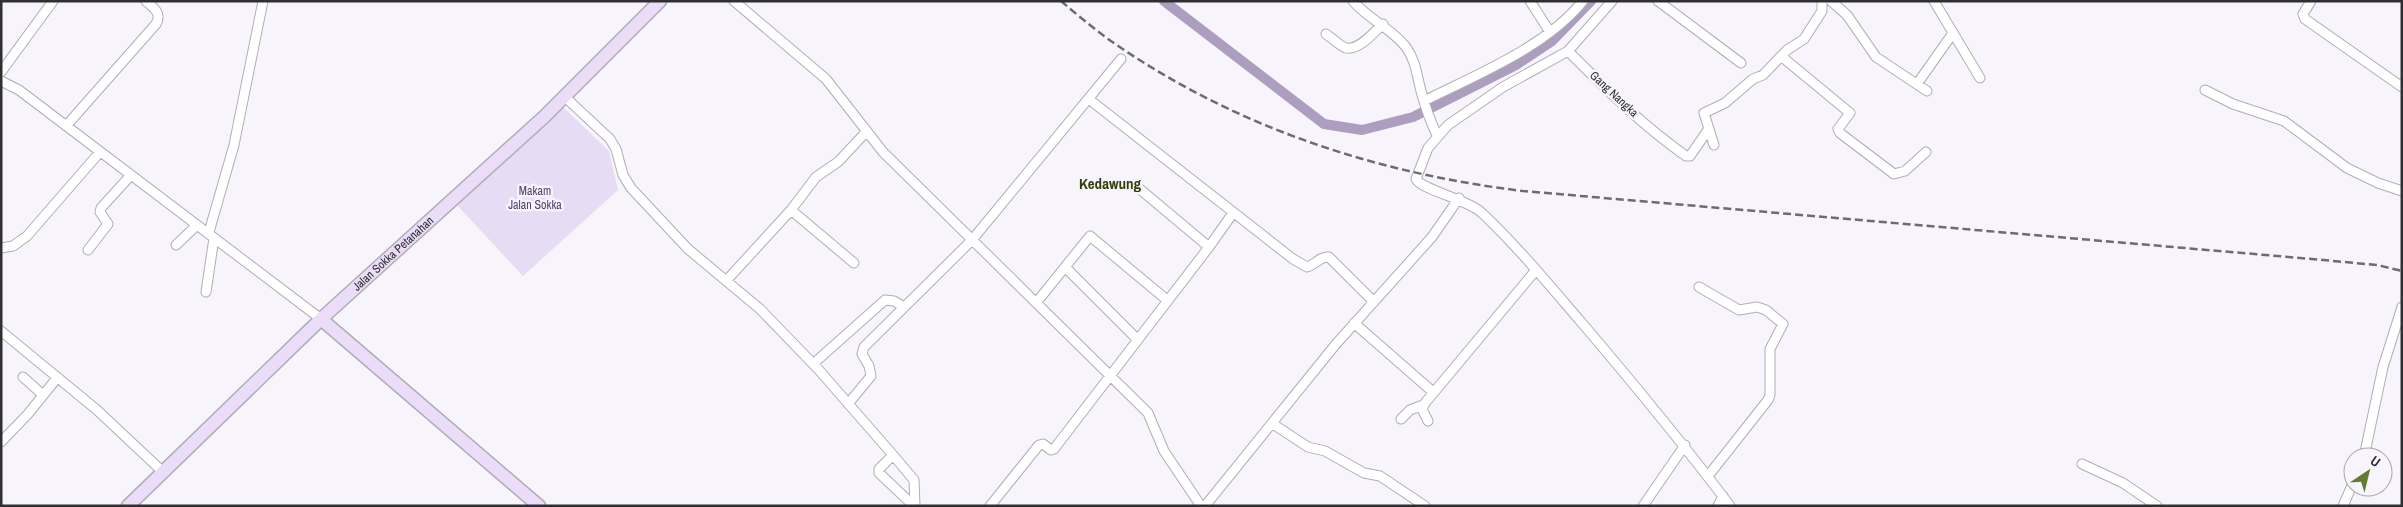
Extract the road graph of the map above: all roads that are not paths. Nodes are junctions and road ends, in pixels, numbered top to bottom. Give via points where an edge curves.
1 (53, 1) edge
2 (146, 1) edge
3 (262, 1) edge
4 (660, 1) edge
5 (734, 1) edge
6 (1353, 1) edge
7 (1530, 1) edge
8 (1583, 1) edge
9 (1612, 1) edge
10 (1658, 1) edge
11 (1822, 1) edge
12 (1831, 1) edge
13 (1934, 1) edge
14 (2310, 1) edge
15 (1383, 24) junction
16 (1550, 32) junction
17 (1953, 33) junction
18 (1326, 34) dead end
19 (1568, 51) junction
20 (1782, 56) junction
21 (1121, 59) dead end
22 (1742, 63) dead end
23 (1, 72) edge
24 (1980, 78) dead end
25 (1, 81) edge
26 (1917, 84) junction
27 (2402, 88) edge
28 (2205, 90) dead end
29 (1927, 91) dead end
30 (565, 97) junction
31 (1090, 100) junction
32 (1424, 102) junction
33 (66, 126) junction
34 (1708, 130) junction
35 (867, 131) junction
36 (1438, 135) junction
37 (1714, 145) dead end
38 (100, 152) junction
39 (1926, 152) dead end
40 (131, 174) junction
41 (1135, 185) dead end
42 (2402, 191) edge
43 (1459, 198) junction
44 (791, 210) junction
45 (1233, 213) junction
46 (197, 225) junction
47 (211, 235) junction
48 (972, 240) junction
49 (176, 245) dead end
50 (1209, 247) junction
51 (1, 248) edge
52 (88, 250) dead end
53 (854, 263) dead end
54 (1065, 267) junction
55 (1536, 270) junction
56 (726, 281) junction
57 (1699, 287) dead end
58 (206, 292) dead end
59 (1167, 300) junction
60 (1374, 301) junction
61 (1036, 303) junction
62 (904, 307) junction
63 (2402, 307) edge
64 (321, 319) junction
65 (1354, 324) junction
66 (1, 331) edge
67 (1137, 339) junction
68 (813, 364) junction
69 (1110, 375) junction
70 (23, 377) dead end
71 (57, 378) junction
72 (1433, 392) junction
73 (43, 395) junction
74 (848, 404) junction
75 (1423, 405) junction
76 (1401, 419) dead end
77 (1428, 420) dead end
78 (1273, 424) junction
79 (1, 442) edge
80 (1684, 445) junction
81 (2366, 447) edge
82 (894, 455) junction
83 (2082, 464) dead end
84 (163, 472) junction
85 (1708, 476) junction
86 (1723, 496) junction
87 (128, 506) edge
88 (539, 506) edge
89 (914, 506) edge
90 (990, 506) edge
91 (1201, 506) edge
92 (1205, 506) edge
93 (1425, 506) edge
94 (1643, 506) edge
95 (1718, 506) edge
96 (1730, 506) edge
97 (2157, 506) edge

1 - 23 street
2 - 33 street via 158,14 156,24
3 - 47 street via 234,145
4 - 30 street, Jalan Sokka Petanahan
5 - 35 street via 826,78
6 - 15 street
7 - 16 street
8 - 16 street
9 - 19 street
10 - 22 street
11 - 20 street via 1822,11 1804,39
12 - 26 street via 1847,15 1876,57
13 - 17 street
14 - 27 street via 2303,14 2305,19
15 - 18 street via 1352,47 1346,48
15 - 32 street via 1406,47 1416,68
16 - 32 street via 1501,63
17 - 24 street
17 - 26 street
19 - 34 street, Gang Nangka via 1612,95 1688,157
19 - 36 street via 1503,88
20 - 34 street via 1763,76 1753,79 1726,103 1704,113
20 - 39 street via 1850,113 1838,129 1840,133 1894,174 1905,171
21 - 31 street
25 - 33 street via 19,90
26 - 29 street
28 - 42 street via 2233,104 2284,121 2347,168
30 - 56 street via 614,145 623,175 631,188 688,249
30 - 64 street, Jalan Sokka Petanahan
31 - 45 street
31 - 48 street
32 - 36 street
33 - 38 street
34 - 37 street
35 - 44 street via 838,162 816,176
35 - 48 street via 883,152
36 - 43 street via 1428,148 1416,179 1423,186
38 - 40 street
38 - 51 street via 27,236 13,246
40 - 46 street
40 - 52 street via 101,208 100,212 108,224
41 - 50 street
43 - 55 street via 1482,213
43 - 60 street via 1432,237
44 - 53 street
44 - 56 street
45 - 50 street
45 - 60 street via 1307,267 1329,257
46 - 47 street
46 - 49 street
47 - 58 street
47 - 64 street
48 - 61 street
48 - 62 street
50 - 59 street
54 - 59 street via 1090,236
54 - 61 street
54 - 67 street
55 - 72 street
55 - 80 street
56 - 68 street via 760,309
57 - 85 street via 1739,310 1757,307 1766,310 1783,324 1770,349 1768,400
59 - 67 street
60 - 65 street
61 - 69 street
62 - 68 street via 885,300
62 - 74 street via 864,347 862,354 870,376
63 - 81 street via 2383,367
64 - 84 street, Jalan Sokka Petanahan
64 - 88 street
65 - 72 street
65 - 78 street
66 - 71 street
67 - 69 street
68 - 74 street
69 - 90 street via 1054,449 1039,445
69 - 91 street via 1146,410 1164,451
70 - 73 street
71 - 73 street
71 - 84 street via 97,410
72 - 75 street
73 - 79 street
74 - 82 street
75 - 76 street via 1410,410
75 - 77 street
78 - 92 street
78 - 93 street via 1308,446 1325,451 1364,473 1380,476
80 - 85 street
80 - 94 street
82 - 89 street via 914,480
82 - 89 street via 879,469 879,473
83 - 97 street via 2123,483
84 - 87 street, Jalan Sokka Petanahan
85 - 86 street
86 - 95 street
86 - 96 street

